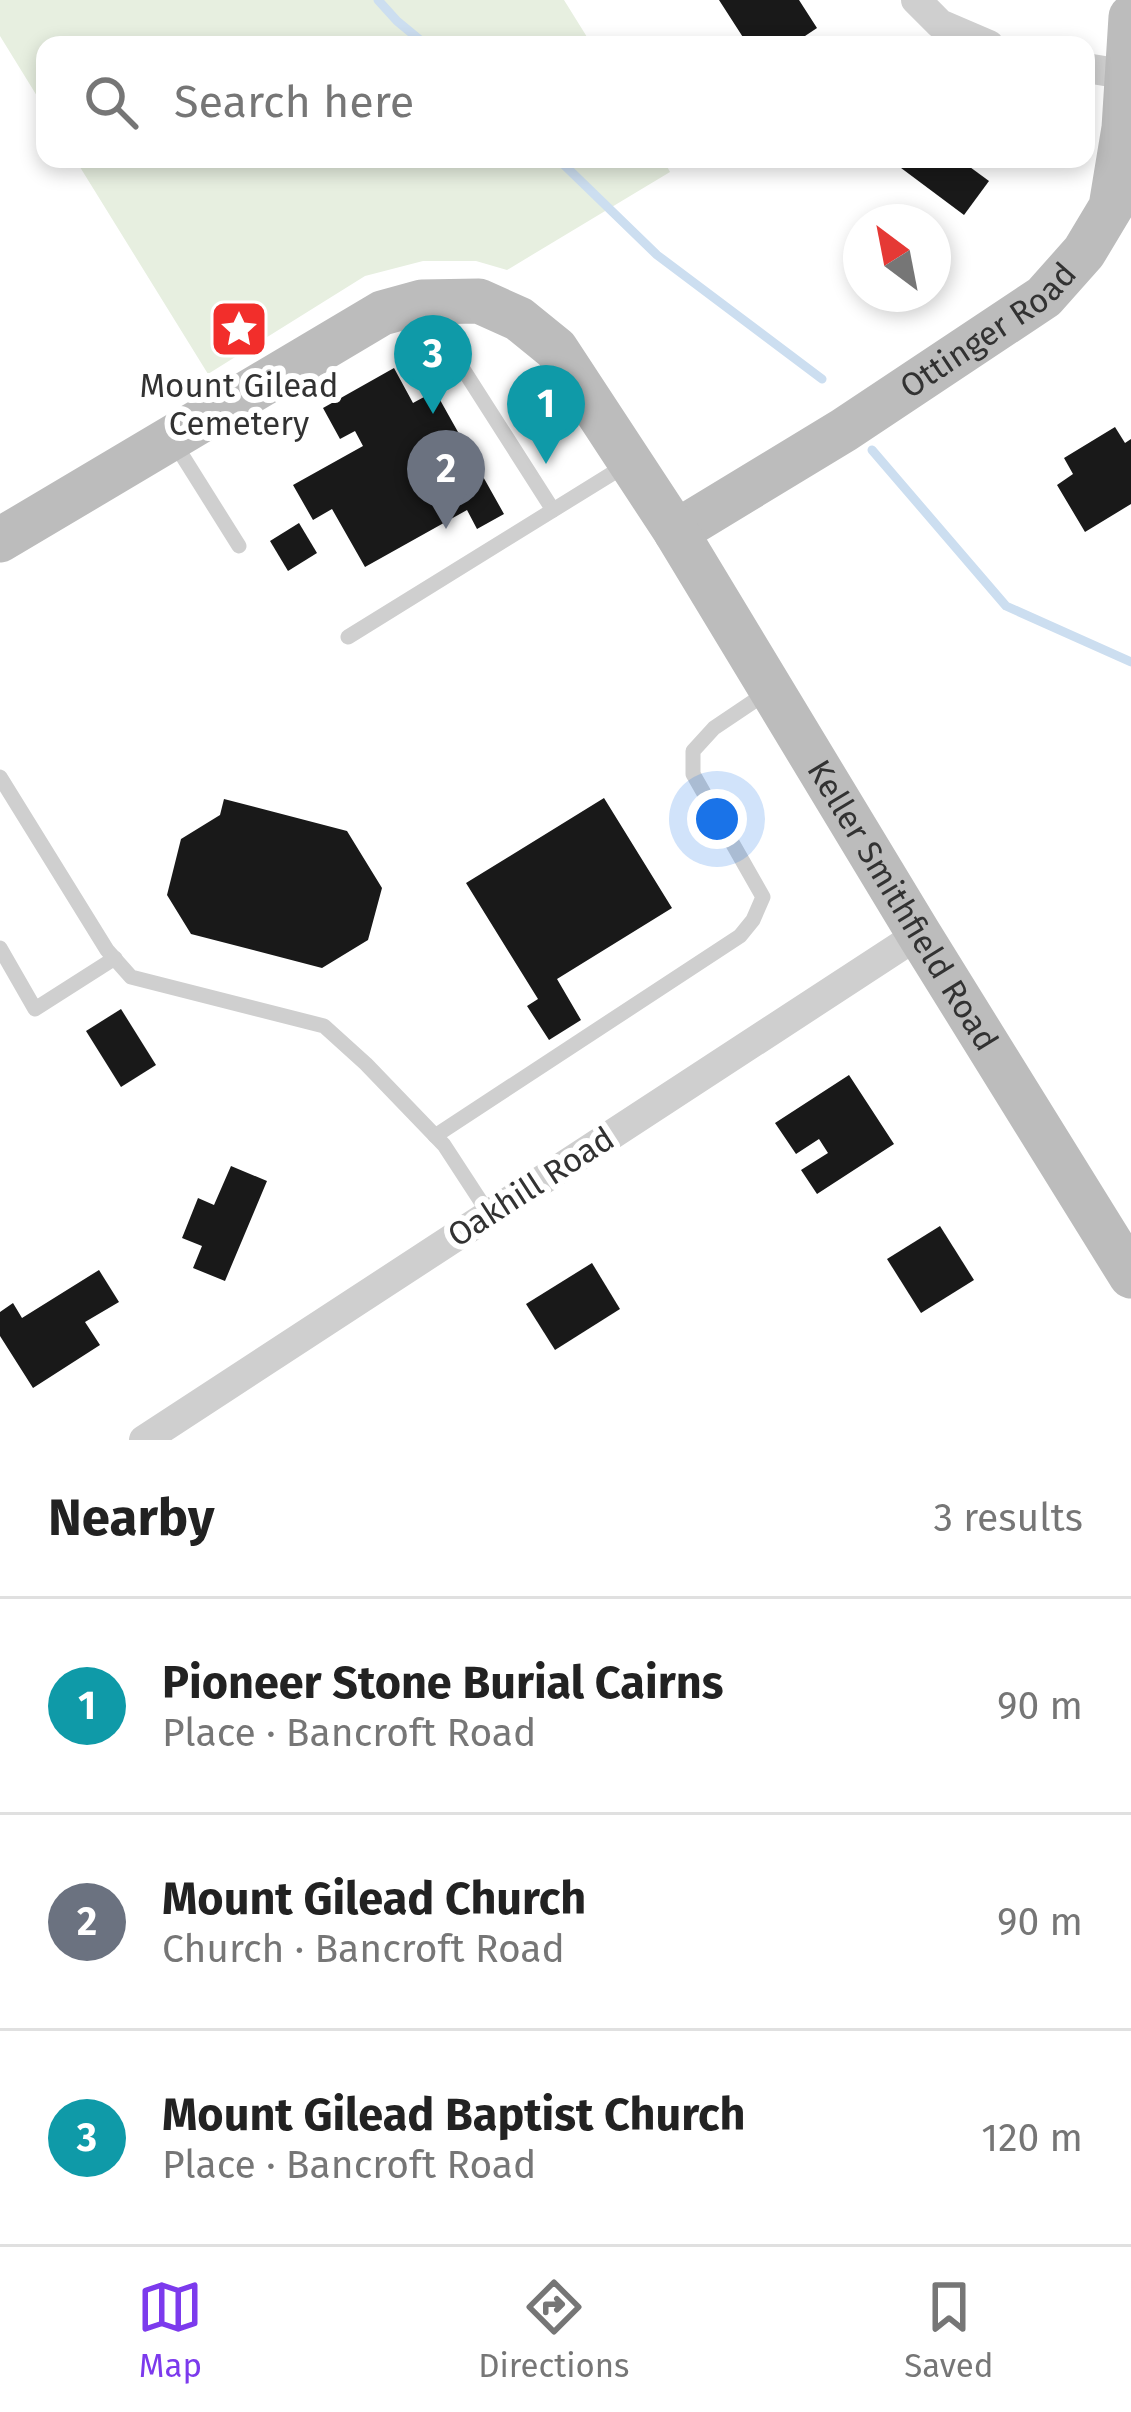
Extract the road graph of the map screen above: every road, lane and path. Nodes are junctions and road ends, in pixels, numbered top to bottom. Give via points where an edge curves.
1 (916, 0) edge
2 (1131, 16) edge
3 (969, 36) edge
4 (1107, 71) edge
5 (402, 357) dead end
6 (170, 437) junction
7 (632, 461) junction
8 (553, 510) junction
9 (676, 532) junction
10 (0, 540) edge
11 (239, 546) dead end
12 (348, 637) dead end
13 (773, 688) junction
14 (0, 777) edge
15 (919, 934) junction
16 (0, 948) edge
17 (115, 958) junction
18 (435, 1136) junction
19 (489, 1214) junction
20 (1131, 1276) edge
21 (144, 1440) edge

1 - 3 street
2 - 4 street, Ottinger Road
4 - 9 street, Ottinger Road via 1124,128 1111,207 1044,297
5 - 8 lane via 454,355
6 - 7 street, Keller Smithfield Road via 382,314 422,302 479,301 556,349
6 - 10 street, Keller Smithfield Road
6 - 11 lane
7 - 8 lane
7 - 9 street, Keller Smithfield Road
8 - 12 lane
9 - 13 street, Keller Smithfield Road
13 - 15 street, Keller Smithfield Road
13 - 18 lane via 692,751 693,774 763,897 753,920
14 - 17 lane
15 - 19 street, Oakhill Road
15 - 20 street, Keller Smithfield Road
16 - 17 lane via 35,1009
17 - 18 lane via 130,977 324,1026
18 - 19 lane
19 - 21 street, Oakhill Road

